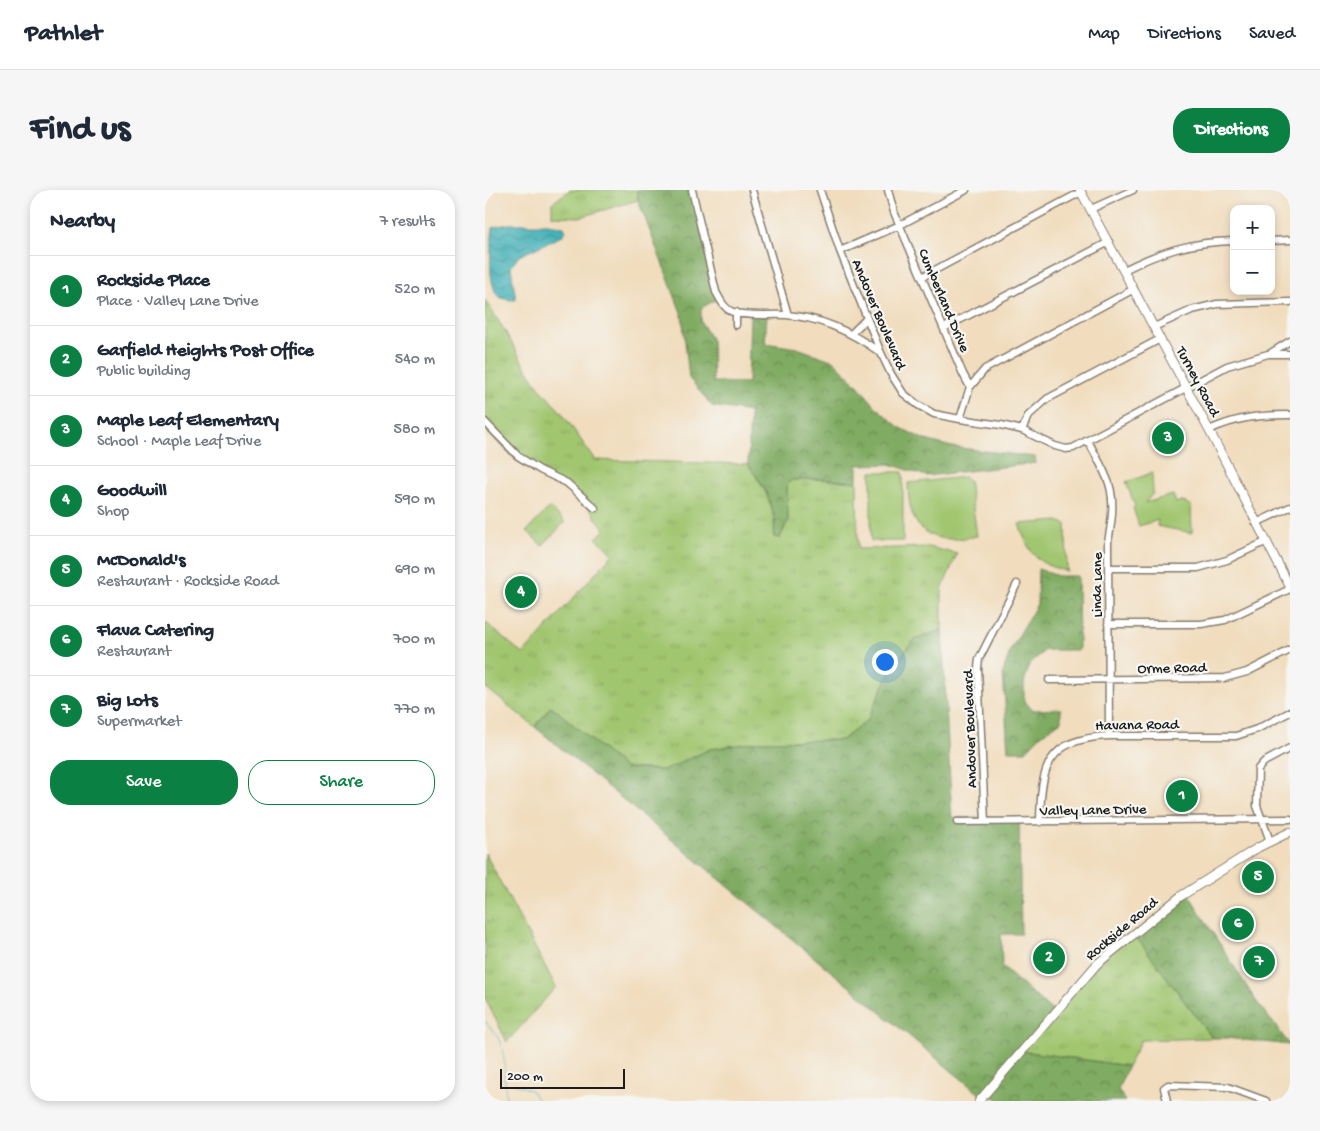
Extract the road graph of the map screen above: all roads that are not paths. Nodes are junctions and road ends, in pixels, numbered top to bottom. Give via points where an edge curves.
1 (692, 190) edge
2 (752, 190) edge
3 (820, 190) edge
4 (888, 190) edge
5 (966, 190) edge
6 (1133, 190) edge
7 (1081, 191) edge
8 (1091, 210) junction
9 (900, 225) junction
10 (1290, 240) edge
11 (1230, 241) edge
12 (1275, 241) edge
13 (1109, 242) junction
14 (840, 251) junction
15 (1124, 270) junction
16 (921, 277) junction
17 (1133, 289) junction
18 (1290, 302) edge
19 (736, 312) junction
20 (788, 315) junction
21 (867, 318) junction
22 (736, 325) dead end
23 (1154, 327) junction
24 (944, 328) junction
25 (852, 333) junction
26 (1161, 339) junction
27 (1290, 341) edge
28 (881, 353) junction
29 (1268, 354) junction
30 (1290, 354) edge
31 (970, 387) junction
32 (1186, 388) junction
33 (1290, 414) edge
34 (960, 419) junction
35 (485, 422) edge
36 (1022, 430) junction
37 (1209, 430) junction
38 (1088, 441) junction
39 (1290, 507) edge
40 (595, 508) dead end
41 (1257, 523) junction
42 (1265, 542) junction
43 (1108, 568) junction
44 (1017, 584) dead end
45 (1289, 584) edge
46 (1108, 624) junction
47 (1290, 650) edge
48 (1049, 680) dead end
49 (1109, 680) junction
50 (1290, 712) edge
51 (1109, 736) junction
52 (1290, 748) edge
53 (1290, 819) edge
54 (1263, 820) junction
55 (957, 822) dead end
56 (985, 822) junction
57 (1040, 822) junction
58 (1290, 832) edge
59 (1270, 841) junction
60 (979, 1101) edge
61 (1167, 1101) edge
62 (1266, 1101) edge

1 - 19 street via 716,292 722,303 731,312
2 - 20 street
3 - 14 street, Andover Boulevard
4 - 9 street, Cumberland Drive
5 - 9 street
6 - 8 street
7 - 8 main road, Turney Road
7 - 16 street
8 - 13 main road, Turney Road
9 - 14 street
9 - 16 street, Cumberland Drive
10 - 12 street
11 - 15 street via 1183,246
13 - 15 main road, Turney Road
13 - 24 street
14 - 21 street, Andover Boulevard
15 - 17 main road, Turney Road
16 - 24 street, Cumberland Drive
17 - 23 main road, Turney Road
17 - 31 street via 985,369
18 - 23 street via 1217,304 1193,310
19 - 20 street
19 - 22 street
20 - 25 street
21 - 25 street
21 - 28 street, Andover Boulevard
23 - 26 main road, Turney Road
24 - 31 street, Cumberland Drive
25 - 28 street
26 - 32 main road, Turney Road
26 - 36 street via 1047,399 1028,416
27 - 29 street
28 - 34 street, Andover Boulevard via 903,393 934,414
29 - 30 street
29 - 32 street via 1227,366
31 - 34 street
32 - 37 main road, Turney Road
32 - 38 street
33 - 37 street via 1245,417
34 - 36 street, Andover Boulevard
35 - 40 street via 518,456 567,483
36 - 38 street, Andover Boulevard via 1066,449
37 - 41 main road, Turney Road
38 - 43 street, Linda Lane via 1111,489
39 - 41 street
41 - 42 main road, Turney Road
42 - 43 street via 1227,560 1198,568
42 - 45 main road, Turney Road
43 - 46 street, Linda Lane
44 - 56 street, Andover Boulevard via 977,668
45 - 46 street via 1225,620 1201,624
46 - 49 street, Linda Lane
47 - 49 street, Orme Road via 1247,672 1225,678
48 - 49 street, Orme Road
49 - 51 street, Linda Lane
50 - 51 street, Havana Road via 1236,736
51 - 57 street, Havana Road via 1077,740 1055,755 1043,776
52 - 54 street via 1264,762 1258,769 1257,806
53 - 54 street, Valley Lane Drive
54 - 57 street, Valley Lane Drive
54 - 59 street
55 - 56 street, Valley Lane Drive
56 - 57 street, Valley Lane Drive
58 - 59 main road, Rockside Road
59 - 60 main road, Rockside Road via 1181,896 1097,964
61 - 62 street via 1164,1088 1168,1084 1222,1086

